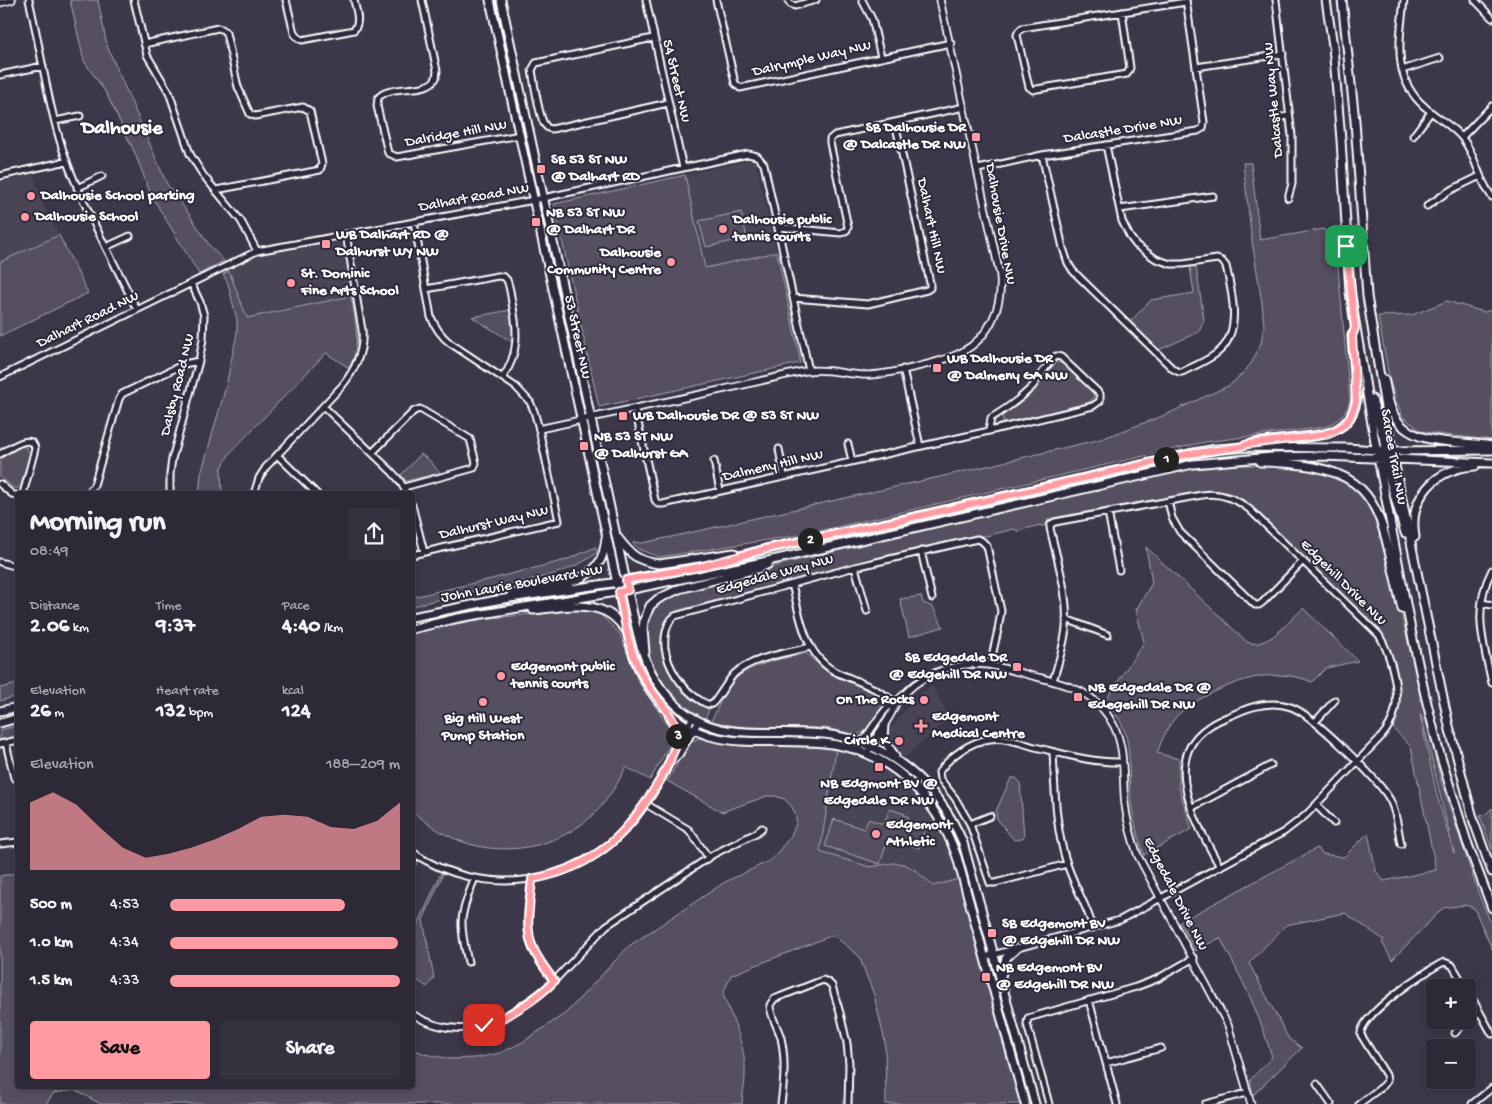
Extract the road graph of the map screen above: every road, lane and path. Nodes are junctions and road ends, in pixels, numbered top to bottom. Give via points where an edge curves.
1 (12, 0) edge
2 (29, 0) edge
3 (134, 0) edge
4 (286, 0) edge
5 (354, 0) edge
6 (422, 0) edge
7 (490, 0) edge
8 (501, 0) edge
9 (646, 0) edge
10 (716, 0) edge
11 (788, 0) edge
12 (816, 0) edge
13 (862, 0) edge
14 (940, 0) edge
15 (1276, 0) edge
16 (1326, 0) edge
17 (1342, 0) edge
18 (1404, 0) edge
19 (1475, 0) edge
20 (1186, 1) edge
21 (0, 3) edge
22 (1122, 12) junction
23 (1492, 18) edge
24 (653, 38) junction
25 (951, 42) junction
26 (144, 44) junction
27 (1283, 54) junction
28 (881, 57) junction
29 (1440, 58) dead end
30 (43, 66) junction
31 (1196, 67) junction
32 (1402, 70) junction
33 (0, 75) edge
34 (668, 103) junction
35 (1492, 106) edge
36 (964, 107) junction
37 (1431, 112) junction
38 (80, 116) dead end
39 (1290, 116) junction
40 (1276, 118) dead end
41 (55, 121) junction
42 (895, 122) junction
43 (520, 136) junction
44 (1413, 136) dead end
45 (1462, 137) junction
46 (1106, 145) junction
47 (1042, 155) junction
48 (67, 161) junction
49 (683, 168) junction
50 (978, 169) junction
51 (0, 176) edge
52 (102, 176) dead end
53 (1480, 176) junction
54 (77, 188) junction
55 (216, 190) junction
56 (1213, 196) dead end
57 (1492, 197) edge
58 (544, 198) junction
59 (1288, 198) dead end
60 (534, 200) junction
61 (1427, 206) dead end
62 (1120, 209) junction
63 (414, 222) junction
64 (778, 227) junction
65 (346, 234) junction
66 (130, 236) dead end
67 (106, 247) junction
68 (257, 251) junction
69 (191, 283) junction
70 (426, 289) junction
71 (793, 298) junction
72 (138, 310) junction
73 (1370, 319) junction
74 (1355, 328) junction
75 (199, 361) junction
76 (903, 369) junction
77 (809, 371) junction
78 (0, 377) edge
79 (503, 378) junction
80 (1367, 390) junction
81 (323, 406) junction
82 (635, 409) junction
83 (590, 418) junction
84 (581, 420) junction
85 (539, 429) junction
86 (989, 431) junction
87 (848, 444) dead end
88 (920, 446) junction
89 (1492, 446) edge
90 (1239, 447) junction
91 (779, 449) dead end
92 (1376, 450) junction
93 (1492, 450) edge
94 (1389, 451) junction
95 (372, 453) junction
96 (0, 454) edge
97 (277, 454) junction
98 (1381, 458) junction
99 (1241, 459) junction
100 (1394, 459) junction
101 (714, 461) dead end
102 (852, 461) junction
103 (1492, 464) edge
104 (784, 476) junction
105 (0, 484) edge
106 (404, 487) junction
107 (23, 491) edge
108 (90, 491) edge
109 (170, 491) edge
110 (255, 491) edge
111 (314, 491) edge
112 (406, 491) edge
113 (720, 491) junction
114 (15, 495) edge
115 (1168, 501) junction
116 (1108, 512) junction
117 (415, 516) edge
118 (607, 535) junction
119 (616, 536) junction
120 (766, 549) junction
121 (424, 552) junction
122 (921, 552) junction
123 (415, 554) edge
124 (1413, 554) junction
125 (777, 559) junction
126 (1303, 561) junction
127 (0, 562) edge
128 (15, 566) edge
129 (855, 567) junction
130 (1119, 570) dead end
131 (1492, 570) edge
132 (626, 580) junction
133 (617, 582) junction
134 (792, 584) junction
135 (628, 590) junction
136 (619, 592) junction
137 (932, 598) dead end
138 (497, 600) junction
139 (1482, 603) junction
140 (1492, 605) edge
141 (867, 611) dead end
142 (415, 616) edge
143 (458, 618) junction
144 (1066, 620) junction
145 (1428, 626) junction
146 (415, 627) edge
147 (628, 631) junction
148 (1108, 635) dead end
149 (1412, 635) junction
150 (810, 647) junction
151 (647, 663) junction
152 (990, 665) junction
153 (1054, 681) junction
154 (1492, 683) edge
155 (1335, 700) dead end
156 (896, 703) junction
157 (15, 708) edge
158 (666, 709) junction
159 (0, 711) edge
160 (15, 719) edge
161 (696, 719) junction
162 (0, 722) edge
163 (1315, 722) junction
164 (884, 726) junction
165 (691, 727) junction
166 (678, 742) junction
167 (3, 743) edge
168 (867, 743) junction
169 (858, 751) junction
170 (1053, 752) junction
171 (867, 754) junction
172 (900, 762) junction
173 (1122, 762) junction
174 (1356, 762) junction
175 (669, 765) junction
176 (1271, 765) dead end
177 (14, 778) dead end
178 (646, 804) junction
179 (1316, 805) junction
180 (1191, 808) junction
181 (990, 816) dead end
182 (1334, 823) dead end
183 (970, 824) junction
184 (762, 828) dead end
185 (15, 842) edge
186 (0, 844) edge
187 (1401, 844) dead end
188 (415, 854) edge
189 (709, 858) junction
190 (1067, 864) junction
191 (1220, 867) junction
192 (1492, 872) edge
193 (475, 878) junction
194 (532, 879) junction
195 (1162, 898) junction
196 (1492, 908) edge
197 (1093, 928) junction
198 (1017, 948) junction
199 (994, 955) junction
200 (985, 957) junction
201 (1194, 958) junction
202 (468, 962) dead end
203 (1001, 978) junction
204 (1461, 979) edge
205 (554, 981) junction
206 (1089, 1000) junction
207 (1476, 1005) edge
208 (1480, 1012) junction
209 (1476, 1014) edge
210 (415, 1015) edge
211 (1459, 1029) edge
212 (1455, 1033) dead end
213 (1492, 1034) edge
214 (1161, 1048) dead end
215 (1106, 1063) junction
216 (1316, 1084) dead end
217 (1492, 1088) edge
218 (1247, 1093) junction
219 (781, 1104) edge
220 (848, 1104) edge
221 (1025, 1104) edge
222 (1035, 1104) edge
223 (1049, 1104) edge
224 (1117, 1104) edge
225 (1205, 1104) edge
226 (1251, 1104) edge
227 (1331, 1104) edge
228 (1359, 1104) edge
229 (1472, 1104) edge

1 - 21 street
2 - 30 street
3 - 26 street
4 - 5 street via 294,33 302,40 354,30 358,20
6 - 43 street, Dalridge Hill NW via 436,78 429,85 384,93 378,98 388,153 397,157
7 - 43 main road, 53 Street NW
8 - 58 main road, 53 Street NW
9 - 24 street, 54 Street NW
10 - 28 street, Dalrymple Way NW via 735,83 740,88
11 - 12 street via 795,6
13 - 28 street via 872,19
14 - 25 street, Dalhousie Drive NW
15 - 27 street, Dalcastle Way NW
16 - 74 main road, Sarcee Trail NW via 1341,140 1346,246
17 - 73 main road, Sarcee Trail NW
18 - 32 street via 1400,46
19 - 23 street
20 - 22 street
20 - 31 street, Dalcastle Drive NW
22 - 22 street via 1020,29 1017,35 1029,87 1033,90 1127,74 1130,68
24 - 34 street, 54 Street NW
24 - 34 street via 536,63 532,70 537,97 544,123 552,129
25 - 28 street, Dalrymple Way NW
25 - 36 street, Dalhousie Drive NW
26 - 55 street via 174,104 190,154
26 - 55 street via 222,29 226,33 238,87 250,114 255,116 303,107 310,111 322,164 320,170
27 - 31 street
27 - 39 street, Dalcastle Way NW
29 - 32 street
30 - 33 street
30 - 41 street
31 - 46 street, Dalcastle Drive NW via 1203,128
32 - 37 street via 1413,95
34 - 49 street, 54 Street NW
35 - 45 street
36 - 42 street
36 - 50 street, Dalhousie Drive NW
37 - 44 street
37 - 45 street
38 - 41 street
39 - 40 street
39 - 59 street, Dalcastle Way NW via 1292,184
41 - 48 street
42 - 64 street via 836,134 830,139 848,227 846,232
42 - 71 street, Dalhart Hill NW via 930,288 868,304
43 - 60 main road, 53 Street NW
45 - 53 street
46 - 47 street, Dalcastle Drive NW
46 - 62 street
47 - 50 street, Dalcastle Drive NW
47 - 62 street via 1062,248 1073,271 1173,369 1182,372 1216,354 1231,334 1234,317 1226,266 1217,259 1183,264 1156,259 1130,237
48 - 51 street
48 - 54 street
49 - 58 street, Dalhart Road NW
49 - 64 street, Dalhart Road NW via 748,154 758,156 764,164
50 - 76 street, Dalhousie Drive NW via 1000,275 996,314 986,331 966,350 945,359
52 - 54 street
53 - 57 street
53 - 61 street via 1449,190
54 - 67 street
55 - 68 street via 241,221
56 - 62 street
58 - 60 street, Dalhart Road NW
58 - 83 main road, 53 Street NW
60 - 63 street, Dalhart Road NW
60 - 84 main road, 53 Street NW
63 - 65 street, Dalhart Road NW
63 - 70 street, Dalhurst Way NW
64 - 71 street, Dalhart Road NW
65 - 68 street, Dalhart Road NW
65 - 81 street via 362,346 349,377
66 - 67 street
67 - 72 street
68 - 69 street, Dalhart Road NW
69 - 72 street, Dalhart Road NW
69 - 75 street, Dalsby Road NW via 204,316
70 - 79 street, Dalhurst Way NW via 431,317 440,334
70 - 79 street via 498,276 506,279 517,333 515,353
71 - 77 street, Dalhart Road NW
72 - 78 street, Dalhart Road NW
73 - 89 main road via 1392,412 1403,427 1431,439
73 - 94 main road, Sarcee Trail NW
74 - 80 main road, Sarcee Trail NW
74 - 90 main road via 1352,336 1356,402 1344,425 1321,435
75 - 108 street via 184,364 122,394
75 - 109 street, Dalsby Road NW via 172,459
76 - 77 street, Dalhousie Drive NW via 870,375
76 - 88 street
77 - 82 street, Dalhousie Drive NW
79 - 85 street, Dalhurst Way NW via 530,402
80 - 92 main road, Sarcee Trail NW
80 - 94 main road
81 - 95 street
81 - 97 street
82 - 83 street, Dalhousie Drive NW
82 - 113 street, Dalmeny Hill NW via 656,502 663,504
83 - 84 street, Dalhousie Drive NW
83 - 119 main road, 53 Street NW
84 - 85 street, Dalhousie Drive NW
84 - 118 main road, 53 Street NW
85 - 121 street, Dalhurst Way NW via 559,521
86 - 86 street, Dalmeny Hill NW via 1093,406 1100,400 1100,394 1061,356 1054,356 1032,387 991,418
86 - 88 street, Dalmeny Hill NW
87 - 102 street
88 - 102 street, Dalmeny Hill NW
90 - 92 main road, John Laurie Boulevard NW
90 - 120 main road, John Laurie Boulevard NW via 1189,454
91 - 104 street
92 - 94 main road, John Laurie Boulevard NW
92 - 98 main road via 1381,453
93 - 94 main road, John Laurie Boulevard NW
94 - 100 main road via 1389,456
95 - 106 street
95 - 106 street via 414,411 420,409 470,438 476,463 474,468
96 - 107 street via 26,440 34,443
97 - 110 street via 262,472
97 - 111 street
98 - 99 main road, John Laurie Boulevard NW
98 - 100 main road, John Laurie Boulevard NW
98 - 124 main road
98 - 149 main road, Sarcee Trail NW
99 - 125 main road, John Laurie Boulevard NW via 1193,464
99 - 149 main road via 1327,469 1362,488 1381,519 1406,623
100 - 103 main road, John Laurie Boulevard NW
100 - 124 main road, Sarcee Trail NW
101 - 113 street
102 - 104 street, Dalmeny Hill NW
103 - 145 main road via 1467,466 1445,473 1418,499 1413,528 1429,613
104 - 113 street, Dalmeny Hill NW
105 - 114 street
106 - 112 street
115 - 116 street, Edgehill Drive NW
115 - 126 street, Edgehill Drive NW via 1208,494 1232,498
115 - 126 street via 1180,532 1254,606 1260,605
116 - 130 street
116 - 144 street, Edgehill Drive NW via 1055,522 1050,526 1066,604
117 - 121 street
118 - 133 main road, 53 Street NW
118 - 138 main road via 600,561 585,576 516,592
119 - 120 main road via 635,558 659,564
119 - 132 main road, 53 Street NW
120 - 132 main road, John Laurie Boulevard NW via 699,567
121 - 123 street, Dalhurst Way NW
122 - 129 street, Edgedale Way NW
122 - 137 street
122 - 152 street, Edgedale Way NW via 977,539 985,543 1001,611
124 - 145 main road, Sarcee Trail NW
125 - 135 main road, John Laurie Boulevard NW
125 - 151 main road via 760,568 679,589 658,599 650,606 644,621
126 - 174 street, Edgehill Drive NW via 1379,635 1387,650 1396,708 1381,737
127 - 128 street
129 - 134 street, Edgedale Way NW
129 - 141 street
131 - 139 street
132 - 133 main road, John Laurie Boulevard NW
132 - 135 main road, 53 Street NW
133 - 136 main road, 53 Street NW
133 - 138 main road, John Laurie Boulevard NW
134 - 150 street
134 - 150 street, Edgedale Way NW via 675,616 665,638 669,663 686,688 710,705 741,668
135 - 136 main road, John Laurie Boulevard NW
135 - 151 main road, 53 Street NW
136 - 143 main road, John Laurie Boulevard NW
136 - 147 main road, 53 Street NW
138 - 142 main road, John Laurie Boulevard NW
139 - 140 street
139 - 154 street via 1480,621
143 - 146 main road, John Laurie Boulevard NW
143 - 147 main road via 586,607 610,614
144 - 148 street
144 - 153 street, Edgehill Drive NW
145 - 192 main road, Sarcee Trail NW via 1459,769
147 - 158 main road, 53 Street NW via 641,674
149 - 196 main road, Sarcee Trail NW via 1439,751 1467,842
150 - 156 street via 829,667 876,688
151 - 161 main road via 664,692
152 - 153 street, Edgedale Drive NW
152 - 156 street, Edgedale Drive NW via 958,666 938,672 912,686
153 - 173 street, Edgedale Drive NW via 1078,689 1108,715 1119,738
155 - 163 street
156 - 164 street, Edgedale Drive NW
156 - 168 street, Edgedale Drive NW via 887,708
157 - 159 main road
158 - 165 main road
158 - 166 main road
160 - 162 main road
161 - 165 street
161 - 168 main road via 736,732 816,733
163 - 174 street
163 - 180 street via 1292,707 1273,703 1248,708 1207,727 1194,742 1185,763 1184,780
164 - 168 street, Edgedale Drive NW
164 - 172 main road via 884,742
165 - 166 street
165 - 169 main road via 710,737 732,742 825,743
165 - 175 street via 679,755
166 - 175 street
167 - 177 street
168 - 169 street, Edgedale Drive NW
168 - 171 street, Edgedale Drive NW
168 - 172 main road
169 - 171 main road
170 - 173 street via 1093,761
170 - 183 street via 991,739 972,744 953,758 941,769 940,777
170 - 190 street via 1057,821
171 - 200 main road via 910,781 943,823 957,857
172 - 199 main road via 936,796 959,833
173 - 195 street, Edgedale Drive NW via 1130,830 1138,856
174 - 179 street, Edgehill Drive NW
174 - 187 street via 1390,799
175 - 178 street
176 - 180 street
178 - 189 street via 689,830
178 - 194 street via 628,828 598,853 565,870
179 - 182 street
179 - 191 street, Edgehill Drive NW via 1296,824
180 - 191 street via 1194,820
181 - 183 street
183 - 190 street via 990,883
184 - 189 street
185 - 186 street
188 - 193 street via 444,869
189 - 205 street via 606,926
190 - 197 street
191 - 195 street, Edgehill Drive NW
193 - 194 street via 499,881
193 - 202 street via 461,917
194 - 205 street via 529,936 536,956
195 - 197 street, Edgehill Drive NW via 1120,920
195 - 201 street, Edgedale Drive NW
197 - 198 street, Edgehill Drive NW
198 - 199 street, Edgehill Drive NW
198 - 203 main road via 1006,958
199 - 200 street, Edgehill Drive NW
199 - 203 main road
200 - 221 main road
201 - 206 street via 1147,983
201 - 218 street, Edgedale Drive NW via 1228,1025
203 - 222 main road
204 - 228 street via 1452,965 1444,962 1403,988 1368,1019 1361,1035 1387,1080
205 - 210 street via 509,1014 484,1025 454,1028 433,1024
206 - 215 street
206 - 223 street via 1030,1016 1027,1020
207 - 208 street
208 - 209 street
208 - 213 street
211 - 212 street
214 - 215 street
215 - 224 street
216 - 227 street
217 - 229 street
218 - 225 street
218 - 226 street, Edgedale Drive NW
219 - 220 street via 783,1049 770,1005 774,998 823,980 832,986 846,1038

